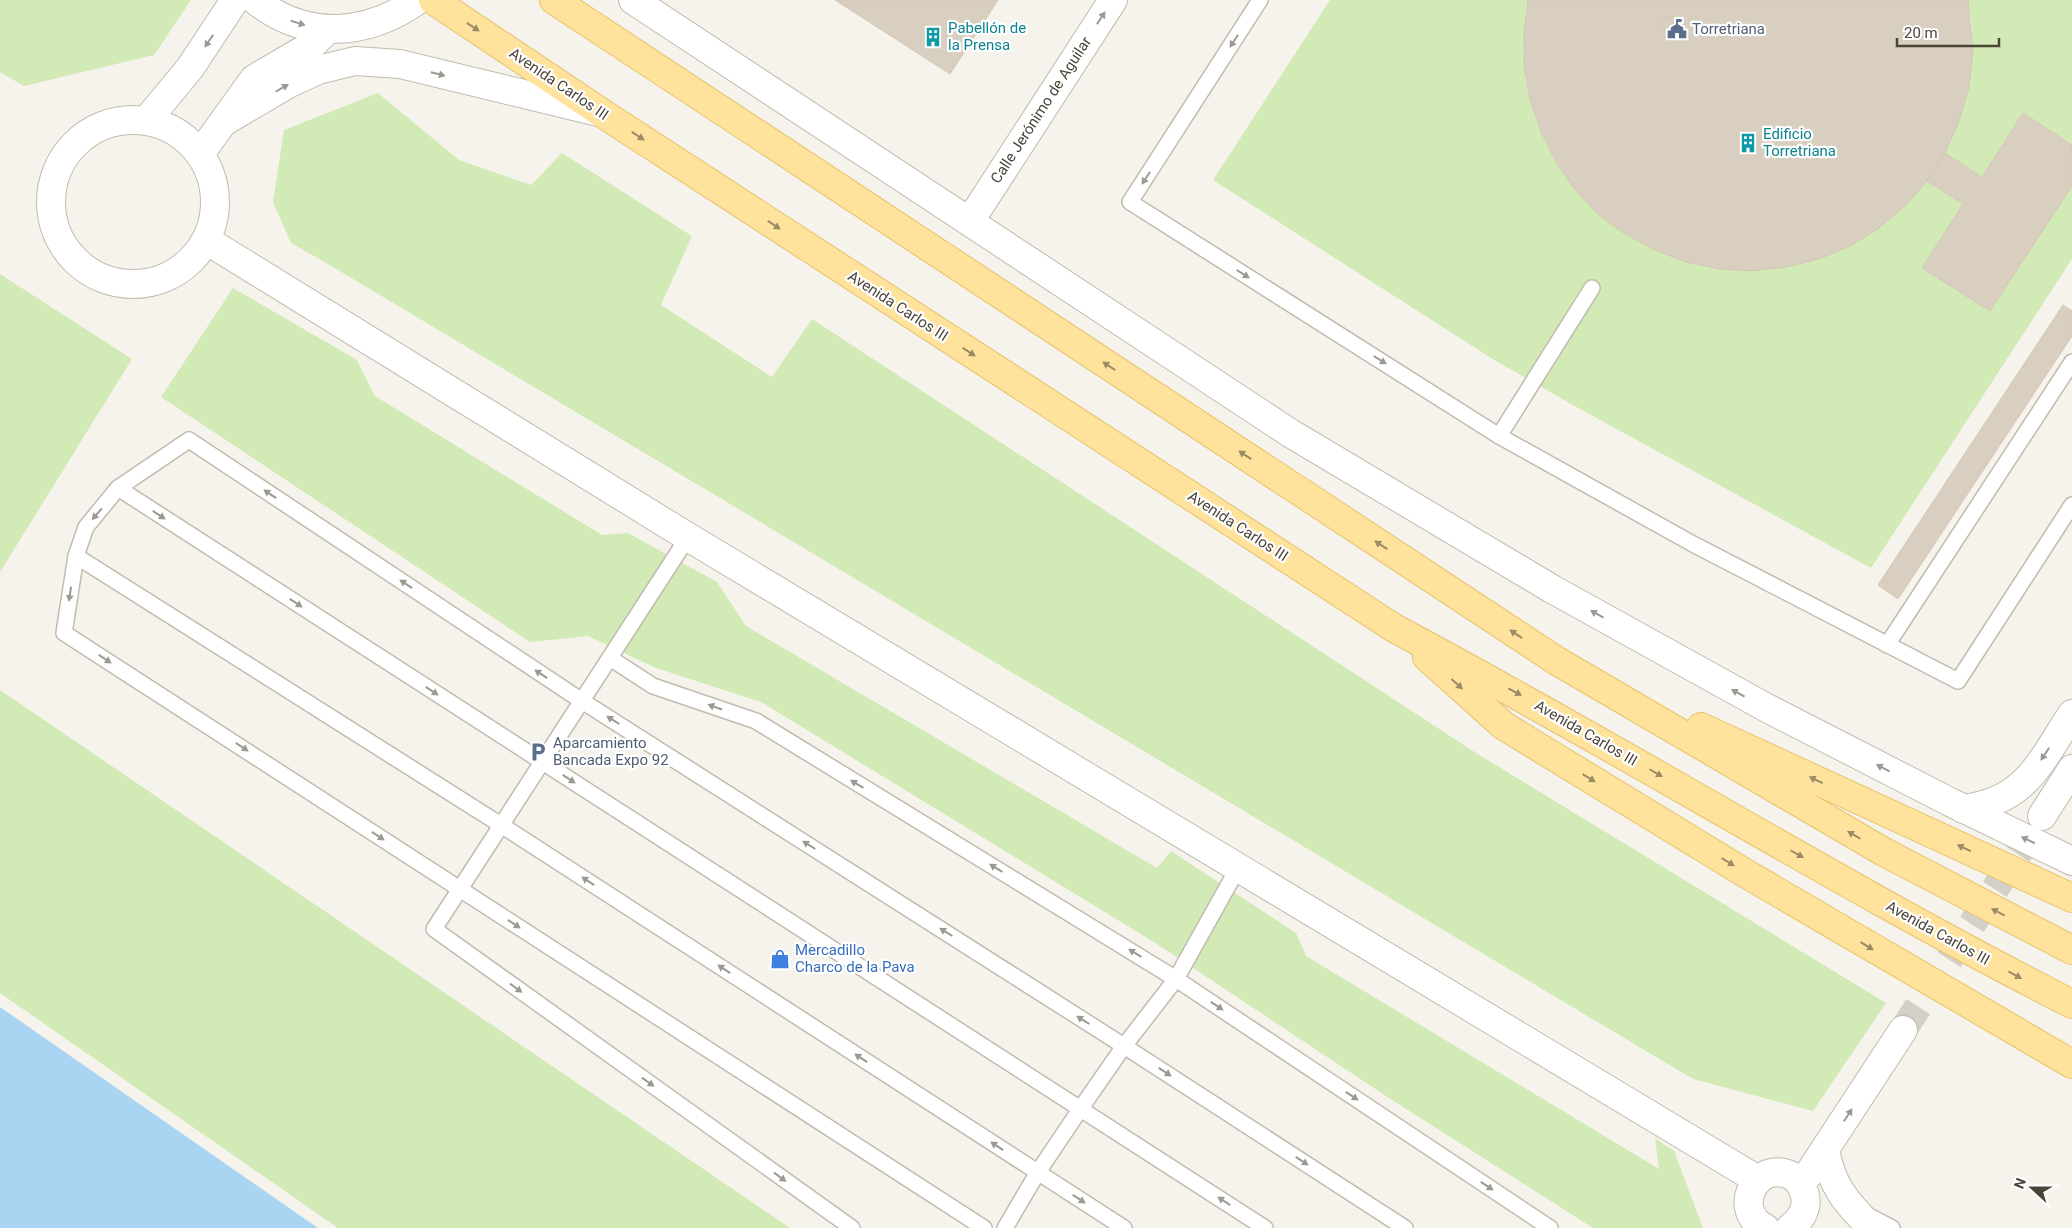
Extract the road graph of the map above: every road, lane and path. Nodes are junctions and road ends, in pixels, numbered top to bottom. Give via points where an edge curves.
1 (236, 0) edge
2 (256, 0) edge
3 (418, 0) edge
4 (433, 0) edge
5 (554, 0) edge
6 (634, 0) edge
7 (1113, 0) edge
8 (1260, 0) edge
9 (327, 30) junction
10 (602, 112) junction
11 (146, 120) junction
12 (225, 121) junction
13 (200, 154) junction
14 (970, 221) junction
15 (206, 240) junction
16 (1592, 288) dead end
17 (2072, 362) edge
18 (1499, 436) junction
19 (118, 488) junction
20 (2072, 505) edge
21 (688, 537) junction
22 (76, 556) junction
23 (1394, 628) junction
24 (1887, 645) junction
25 (610, 658) junction
26 (1557, 661) junction
27 (582, 701) junction
28 (2072, 714) edge
29 (542, 762) junction
30 (2072, 769) edge
31 (1963, 809) junction
32 (2042, 816) tunnel mouth
33 (501, 825) junction
34 (2072, 861) edge
35 (1238, 868) junction
36 (459, 889) junction
37 (2072, 898) edge
38 (2072, 950) edge
39 (1176, 979) junction
40 (2072, 1004) edge
41 (1903, 1030) tunnel mouth
42 (1124, 1046) junction
43 (2072, 1064) edge
44 (1081, 1108) junction
45 (1825, 1149) junction
46 (1038, 1172) junction
47 (1758, 1180) junction
48 (1803, 1192) junction
49 (1848, 1205) junction
50 (852, 1228) edge
51 (984, 1228) edge
52 (1005, 1228) edge
53 (1124, 1228) edge
54 (1265, 1228) edge
55 (1405, 1228) edge
56 (1550, 1228) edge
57 (1765, 1228) edge
58 (1790, 1228) edge
59 (1872, 1228) edge
60 (1892, 1228) edge

1 -> 11 street via 190,68
2 -> 9 street via 270,12 298,24
3 - 9 street via 397,15 366,26
4 -> 10 main road, Avenida Carlos III
26 -> 5 main road
6 - 14 street
14 -> 7 street, Calle Jerónimo de Aguilar
8 -> 18 lane via 1130,202
9 - 12 street via 312,45 254,79
12 -> 10 street via 288,84 354,61 400,64
10 -> 23 main road, Avenida Carlos III
11 - 13 street via 186,138
11 - 15 street via 119,120 93,130 71,147 56,171 50,198 53,226 66,250 85,270 111,282 139,284 165,278 189,263
12 - 13 street
13 - 15 street via 211,174 215,196 214,219
31 -> 14 street via 1764,707 1544,584 1290,433
15 - 21 street
16 - 18 lane
17 - 24 lane
18 - 24 lane via 1693,544
19 -> 22 lane via 86,527
27 -> 19 lane via 189,440
19 -> 29 lane
20 - 24 lane via 1958,681
21 - 25 lane
21 - 35 street
22 - 33 lane
22 -> 36 lane via 64,633
23 -> 40 main road, Avenida Carlos III via 1525,698 1863,892
23 -> 43 main road via 1504,726 1745,873
25 - 27 lane
39 -> 25 lane via 756,722 653,686
37 -> 26 main road
38 -> 26 main road via 1884,852
27 - 29 lane
42 -> 27 lane
28 -> 31 street via 2027,782 2005,798
29 - 33 lane
29 -> 44 lane
30 - 32 street
34 -> 31 street
33 - 36 lane
46 -> 33 lane
35 - 39 lane
35 - 47 street
36 -> 50 lane via 434,929
36 -> 51 lane
39 - 42 lane
39 -> 56 lane
45 -> 41 street
42 - 44 lane
42 -> 55 lane
44 - 46 lane
54 -> 44 lane
45 - 48 street
45 - 49 street via 1833,1180
46 - 52 lane
46 -> 53 lane
47 - 48 street via 1773,1172 1783,1173 1792,1176
47 - 57 street via 1748,1201 1754,1220
48 - 49 street
48 - 58 street via 1805,1210
49 - 59 street
49 - 60 lane

